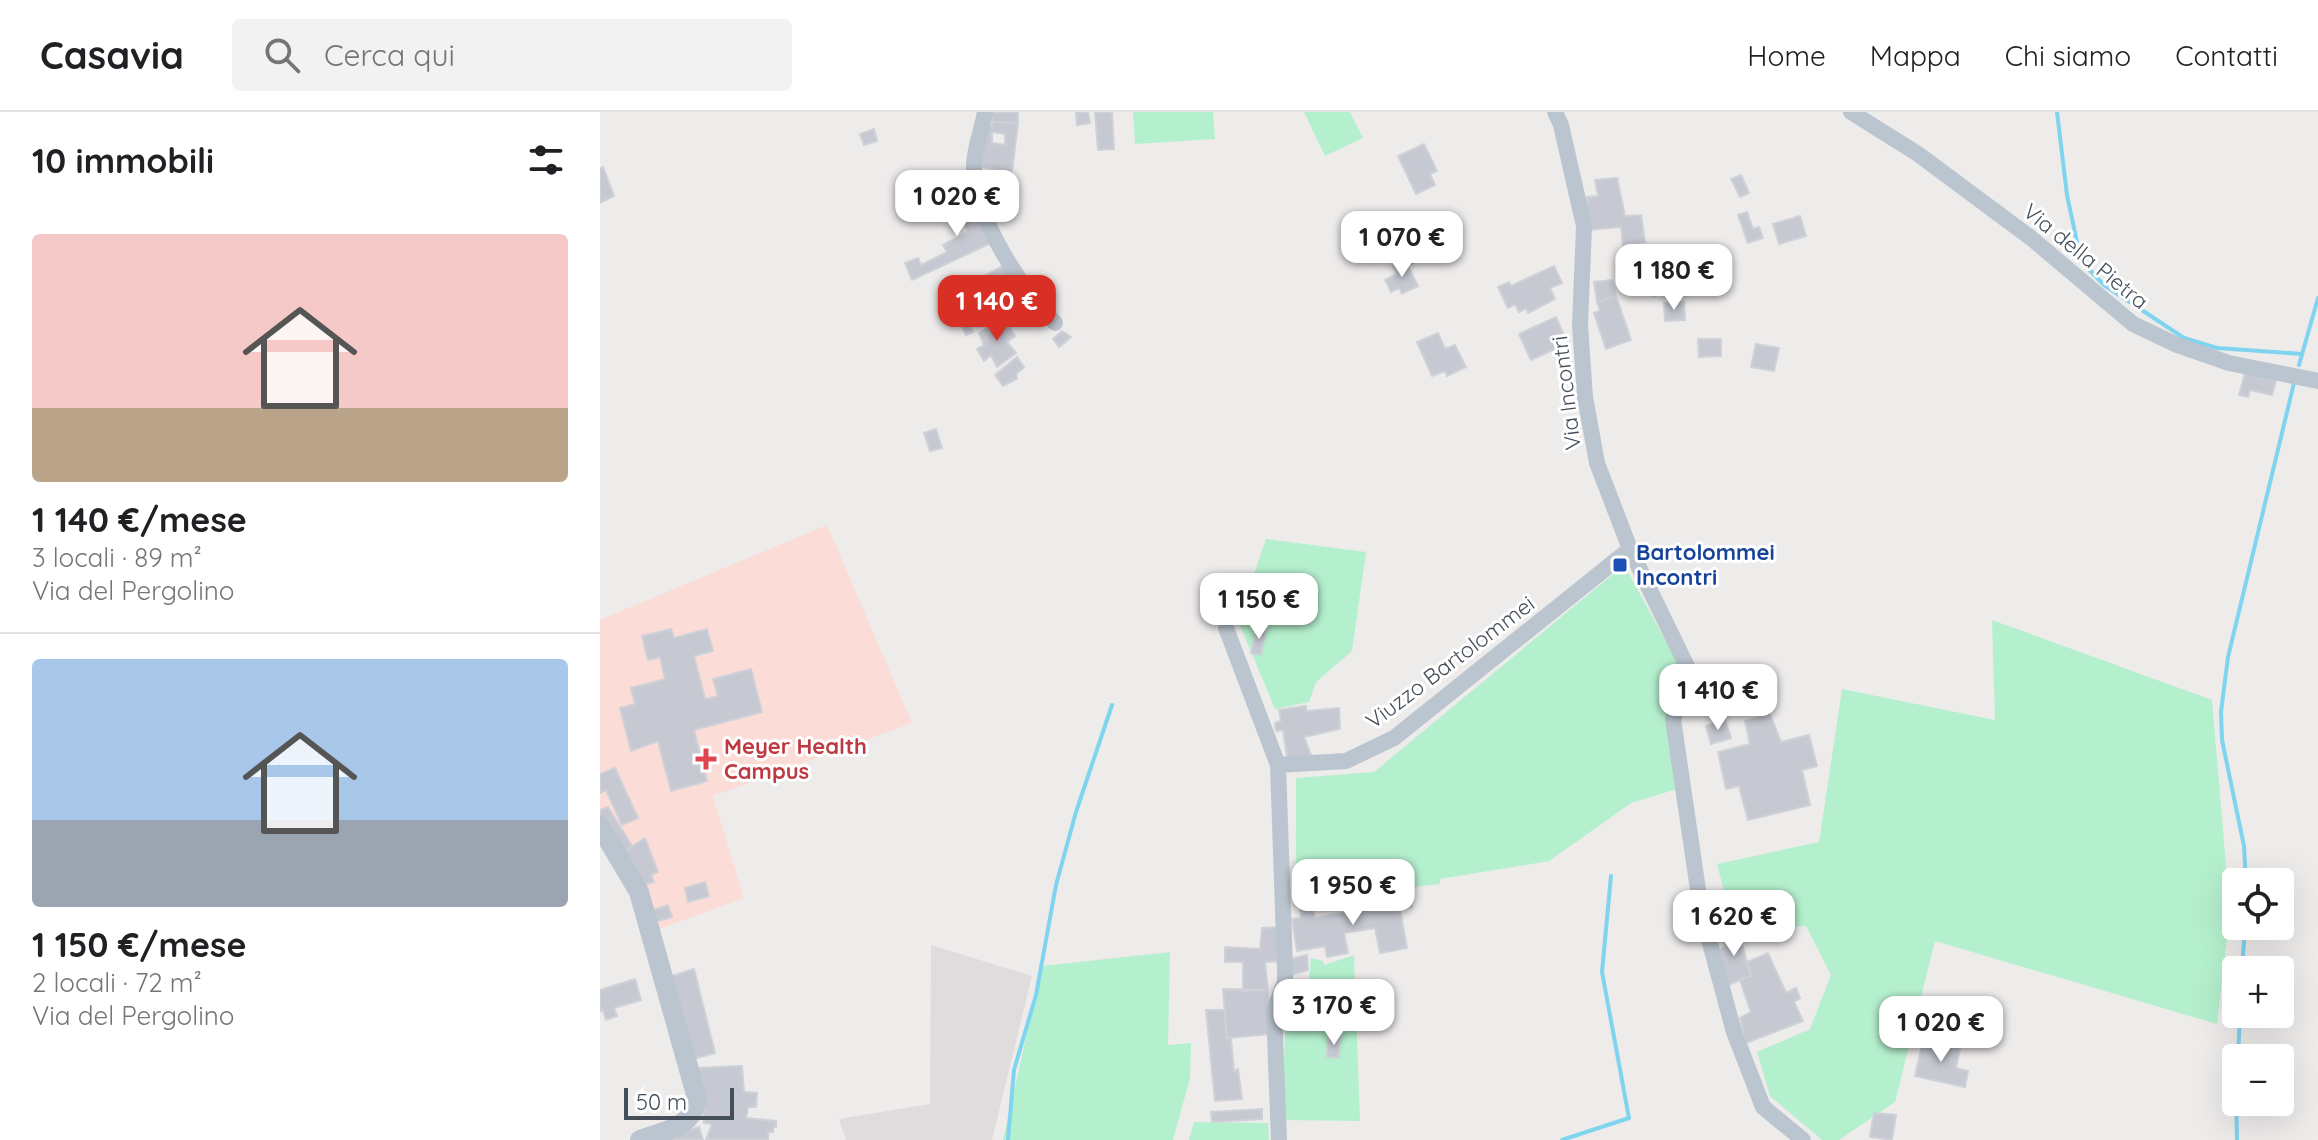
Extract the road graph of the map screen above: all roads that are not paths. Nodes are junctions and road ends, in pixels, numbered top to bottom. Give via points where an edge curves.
1 (985, 112) edge
2 (1555, 112) edge
3 (1851, 112) edge
4 (1055, 323) dead end
5 (2318, 381) edge
6 (1630, 549) junction
7 (1226, 628) dead end
8 (1278, 765) junction
9 (600, 826) edge
10 (640, 1140) edge
11 (1279, 1140) edge
12 (1803, 1140) edge

1 - 4 street via 974,164 979,204 997,240
2 - 6 street, Via Incontri via 1584,226 1580,325 1585,397 1597,463
3 - 5 street, Via della Pietra via 2031,238 2133,324 2229,363
6 - 8 street, Viuzzo Bartolommei via 1394,738 1346,761
6 - 12 street, Via Incontri via 1696,685 1681,697 1673,719 1701,910 1734,1032 1763,1107
7 - 8 street
8 - 11 street via 1285,969 1274,1010
9 - 10 street via 639,892 697,1098 683,1125

